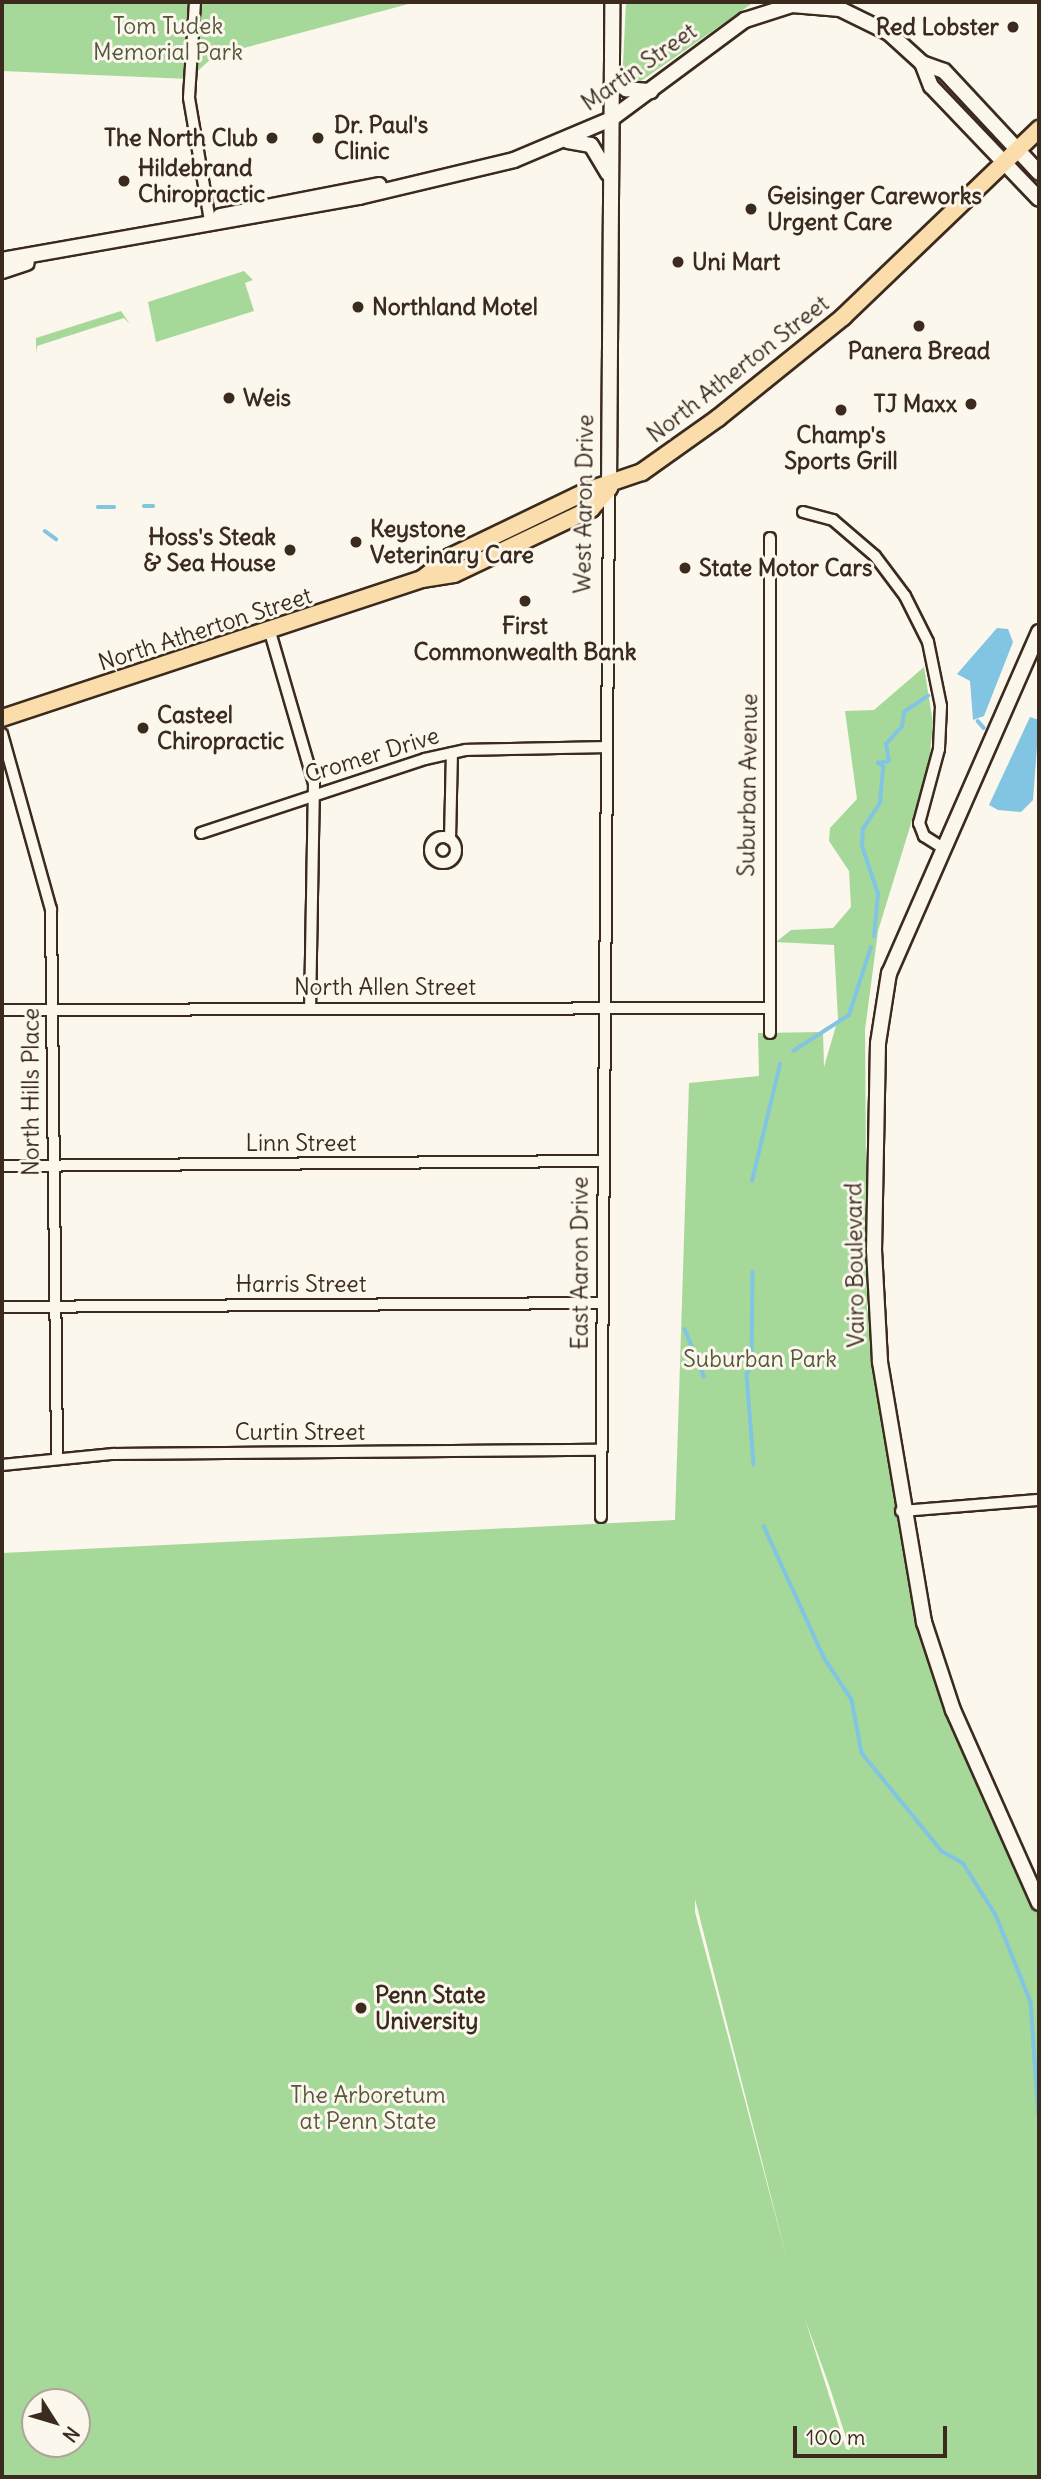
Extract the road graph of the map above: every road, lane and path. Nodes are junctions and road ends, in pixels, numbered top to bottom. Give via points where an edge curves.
1 (195, 2) edge
2 (612, 2) edge
3 (922, 62) junction
4 (611, 67) junction
5 (655, 89) junction
6 (611, 118) junction
7 (1039, 129) edge
8 (560, 143) junction
9 (1018, 150) junction
10 (1004, 163) junction
11 (1039, 173) edge
12 (611, 182) junction
13 (1039, 199) edge
14 (210, 221) junction
15 (57, 249) junction
16 (2, 260) edge
17 (2, 271) edge
18 (609, 488) junction
19 (803, 512) dead end
20 (770, 538) dead end
21 (270, 632) junction
22 (1039, 632) edge
23 (2, 718) edge
24 (2, 734) edge
25 (604, 747) junction
26 (452, 753) junction
27 (314, 794) junction
28 (201, 833) dead end
29 (450, 839) dead end
30 (943, 848) junction
31 (603, 1008) junction
32 (768, 1008) junction
33 (310, 1009) junction
34 (2, 1010) edge
35 (52, 1010) junction
36 (770, 1033) dead end
37 (601, 1161) junction
38 (2, 1166) edge
39 (52, 1166) junction
40 (600, 1303) junction
41 (54, 1306) junction
42 (2, 1307) edge
43 (600, 1450) junction
44 (57, 1457) junction
45 (2, 1465) edge
46 (1039, 1500) edge
47 (901, 1511) junction
48 (601, 1517) dead end
49 (1039, 1903) edge

1 - 14 street via 189,98
2 - 4 street, West Aaron Drive
3 - 5 street, Martin Street via 859,16 792,5 745,20
3 - 9 street, Martin Street via 944,71
3 - 10 street, Martin Street via 931,86
4 - 5 street via 626,89
4 - 6 street, West Aaron Drive
5 - 6 street, Martin Street
6 - 8 street, Martin Street
6 - 12 street, West Aaron Drive
7 - 9 main road, North Atherton Street
8 - 12 street via 591,145
8 - 14 street, Martin Street via 498,165 406,184 359,187
9 - 10 main road, North Atherton Street
9 - 11 street
10 - 13 street
10 - 18 main road, North Atherton Street via 777,374 642,472
12 - 18 street, West Aaron Drive
14 - 15 street, Martin Street
15 - 16 street, Martin Street
15 - 17 street, Martin Street
18 - 21 main road, North Atherton Street via 591,509 454,574 422,579
18 - 25 street, West Aaron Drive
19 - 30 street via 833,520 875,556 905,596 928,642 941,706 939,749 919,823 924,836
20 - 32 street, Suburban Avenue
21 - 23 main road, North Atherton Street
21 - 27 street via 309,752
22 - 30 street, Vairo Boulevard
24 - 35 street, North Hills Place via 48,887
25 - 26 street, Cromer Drive
25 - 31 street, West Aaron Drive
26 - 27 street, Cromer Drive
26 - 29 street
27 - 28 street, Cromer Drive
27 - 33 street
30 - 47 street, Vairo Boulevard via 889,973 878,1043 874,1290
31 - 32 street, North Allen Street
31 - 33 street, North Allen Street
31 - 37 street, East Aaron Drive
32 - 36 street, Suburban Avenue
33 - 35 street, North Allen Street
34 - 35 street, North Allen Street
35 - 39 street, North Hills Place
37 - 39 street, Linn Street
37 - 40 street, East Aaron Drive
38 - 39 street, Linn Street
39 - 41 street, North Hills Place
40 - 41 street, Harris Street
40 - 43 street, East Aaron Drive
41 - 42 street, Harris Street
41 - 44 street, North Hills Place
43 - 44 street, Curtin Street
43 - 48 street, East Aaron Drive
44 - 45 street, Curtin Street via 37,1464
46 - 47 street
47 - 49 street, Vairo Boulevard via 924,1622 953,1710

